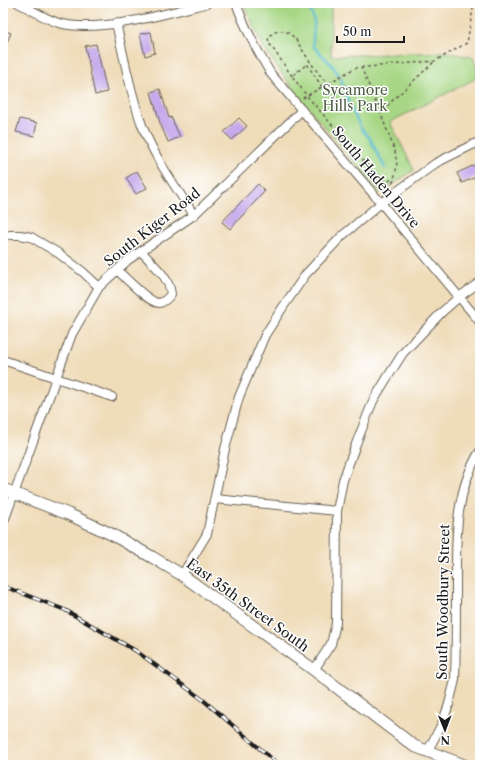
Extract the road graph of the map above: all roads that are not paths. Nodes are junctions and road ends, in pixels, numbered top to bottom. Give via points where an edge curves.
1 (18, 3) edge
2 (208, 3) edge
3 (236, 3) edge
4 (116, 24) junction
5 (302, 110) junction
6 (480, 142) edge
7 (381, 203) junction
8 (194, 215) junction
9 (10, 235) dead end
10 (141, 251) junction
11 (117, 270) junction
12 (480, 282) edge
13 (99, 287) junction
14 (459, 297) junction
15 (480, 322) edge
16 (3, 360) edge
17 (55, 379) junction
18 (112, 397) dead end
19 (480, 452) edge
20 (3, 489) edge
21 (15, 493) junction
22 (215, 499) junction
23 (337, 511) junction
24 (3, 524) edge
25 (182, 575) junction
26 (314, 670) junction
27 (427, 752) junction
28 (464, 765) edge

1 - 4 street via 48,19 71,26
2 - 4 street
3 - 5 street, South Haden Drive via 245,27 271,74
4 - 8 street via 142,125 160,163
5 - 7 street, South Haden Drive
5 - 8 street, South Kiger Road
6 - 7 street via 436,163
7 - 14 street, South Haden Drive
7 - 22 street via 342,236 306,274 265,335 239,397
8 - 10 street, South Kiger Road
9 - 13 street via 31,237 84,272
10 - 11 street, South Kiger Road
10 - 11 street via 170,285 171,294 166,300 158,303 151,300
11 - 13 street, South Kiger Road
12 - 14 street
13 - 17 street, South Kiger Road via 72,334
14 - 15 street, South Haden Drive
14 - 23 street via 404,353 373,401 343,480
16 - 17 street
17 - 18 street
17 - 21 street, South Kiger Road
19 - 27 street, South Woodbury Street via 463,490 456,534 455,680 442,724
20 - 21 main road, East 35th Street South
21 - 24 street, South Kiger Road
21 - 25 main road, East 35th Street South via 110,534
22 - 23 street
22 - 25 street via 207,534
23 - 26 street via 336,623 332,644
25 - 26 main road, East 35th Street South
26 - 27 main road, East 35th Street South via 414,746
27 - 28 main road, East 35th Street South

